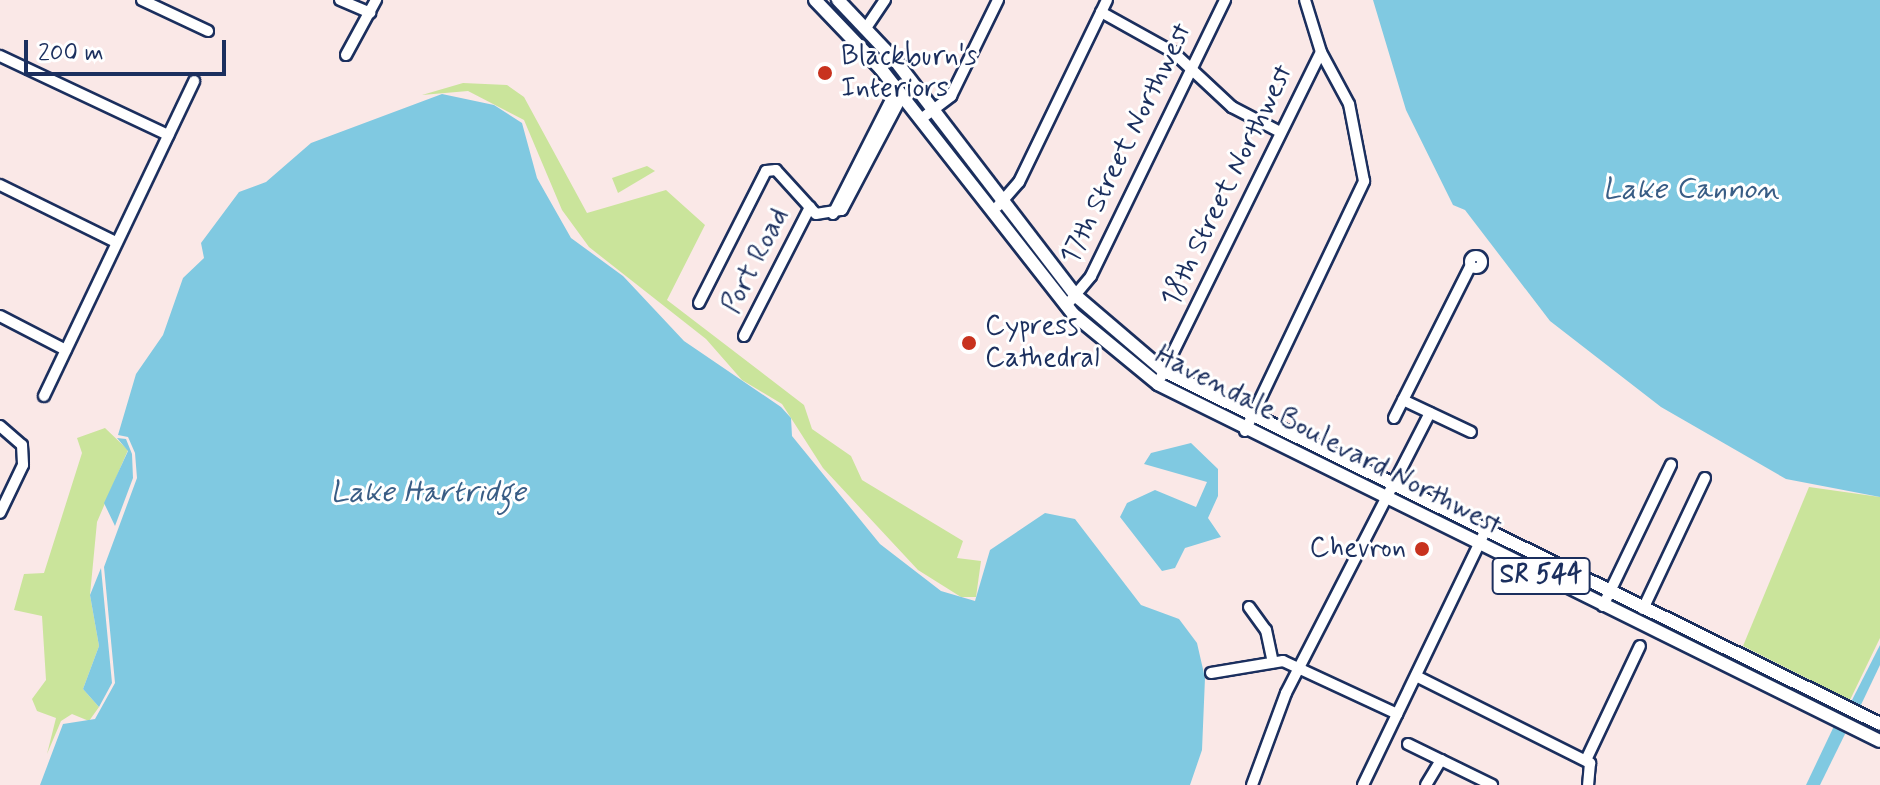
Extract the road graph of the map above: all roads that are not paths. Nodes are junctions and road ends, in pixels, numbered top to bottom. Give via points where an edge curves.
1 (143, 0) edge
2 (340, 0) edge
3 (376, 0) edge
4 (815, 0) edge
5 (825, 0) edge
6 (838, 0) edge
7 (885, 0) edge
8 (998, 0) edge
9 (1107, 0) edge
10 (1225, 0) edge
11 (1305, 0) edge
12 (1101, 12) junction
13 (370, 13) junction
14 (866, 28) junction
15 (208, 31) dead end
16 (1321, 52) junction
17 (346, 55) dead end
18 (0, 56) edge
19 (1192, 67) junction
20 (194, 81) dead end
21 (900, 92) junction
22 (932, 111) junction
23 (921, 119) junction
24 (1280, 132) junction
25 (168, 135) junction
26 (0, 185) edge
27 (1001, 202) junction
28 (810, 207) junction
29 (991, 213) junction
30 (116, 242) junction
31 (1471, 265) dead end
32 (1075, 295) junction
33 (699, 303) dead end
34 (1066, 306) junction
35 (0, 316) edge
36 (744, 336) dead end
37 (66, 350) junction
38 (1164, 371) junction
39 (1158, 384) junction
40 (44, 396) dead end
41 (1403, 400) junction
42 (1430, 413) junction
43 (1251, 418) junction
44 (1394, 418) dead end
45 (0, 426) edge
46 (1245, 431) junction
47 (1471, 432) dead end
48 (1671, 465) dead end
49 (1705, 478) dead end
50 (1394, 487) junction
51 (1387, 500) junction
52 (0, 513) edge
53 (1485, 532) junction
54 (1478, 545) junction
55 (1610, 593) junction
56 (1603, 606) junction
57 (1249, 607) dead end
58 (1643, 609) junction
59 (1640, 646) dead end
60 (1273, 662) junction
61 (1299, 666) junction
62 (1768, 670) junction
63 (1211, 673) dead end
64 (1416, 676) junction
65 (1762, 684) junction
66 (1397, 714) junction
67 (1880, 724) edge
68 (1880, 741) edge
69 (1408, 744) dead end
70 (1441, 760) junction
71 (1586, 760) junction
72 (1252, 785) edge
73 (1363, 785) edge
74 (1426, 785) edge
75 (1492, 785) edge
76 (1588, 785) edge

1 - 15 street
2 - 13 street
3 - 13 street
4 - 21 main road, Havendale Boulevard Northwest / SR 544
5 - 14 main road
6 - 14 main road, Havendale Boulevard Northwest / SR 544
7 - 14 street
8 - 22 street via 951,96
9 - 12 street
10 - 19 street, 17th Street Northwest
11 - 16 street
12 - 19 street
12 - 27 street via 1019,182
13 - 17 street
14 - 22 main road, Havendale Boulevard Northwest / SR 544
16 - 24 street, 18th Street Northwest
16 - 43 street via 1358,137 1363,187
18 - 25 street
19 - 24 street via 1232,107
19 - 32 street, 17th Street Northwest
20 - 25 street
21 - 23 main road, Havendale Boulevard Northwest / SR 544
21 - 28 street via 833,214 820,216
22 - 23 street
22 - 27 main road, Havendale Boulevard Northwest / SR 544
23 - 29 main road, Havendale Boulevard Northwest / SR 544
24 - 38 street, 18th Street Northwest
25 - 30 street
26 - 30 street
27 - 29 street
27 - 32 main road, Havendale Boulevard Northwest / SR 544
28 - 33 street via 770,169
28 - 36 street, Port Road
29 - 34 main road, Havendale Boulevard Northwest / SR 544
30 - 37 street
31 - 41 street
32 - 34 street, 17th Street Northwest
32 - 38 main road, Havendale Boulevard Northwest / SR 544
34 - 39 main road, Havendale Boulevard Northwest / SR 544
35 - 37 street
37 - 40 street
38 - 39 street, 18th Street Northwest
38 - 43 main road, Havendale Boulevard Northwest / SR 544
39 - 46 main road, Havendale Boulevard Northwest / SR 544
41 - 42 street
41 - 44 street
42 - 47 street
42 - 50 street
43 - 46 street
43 - 50 main road, Havendale Boulevard Northwest / SR 544
45 - 52 street via 22,445 23,465
46 - 51 main road, Havendale Boulevard Northwest / SR 544
48 - 55 street
49 - 58 street
50 - 51 street
50 - 53 main road, Havendale Boulevard Northwest / SR 544
51 - 54 main road, Havendale Boulevard Northwest / SR 544
51 - 61 street
53 - 54 street
53 - 55 main road, Havendale Boulevard Northwest / SR 544
54 - 56 main road, Havendale Boulevard Northwest / SR 544
54 - 64 street
55 - 56 street
55 - 58 main road, Havendale Boulevard Northwest / SR 544
56 - 65 main road, Havendale Boulevard Northwest / SR 544
57 - 60 street via 1266,630
58 - 62 main road, Havendale Boulevard Northwest / SR 544
59 - 71 street
60 - 61 street
60 - 63 street
61 - 66 street
61 - 72 street
62 - 65 main road
62 - 67 main road, Havendale Boulevard Northwest / SR 544
64 - 66 street
64 - 71 street
65 - 68 main road, Havendale Boulevard Northwest / SR 544
66 - 73 street
69 - 70 street
70 - 74 street
70 - 75 street
71 - 76 street via 1594,770

